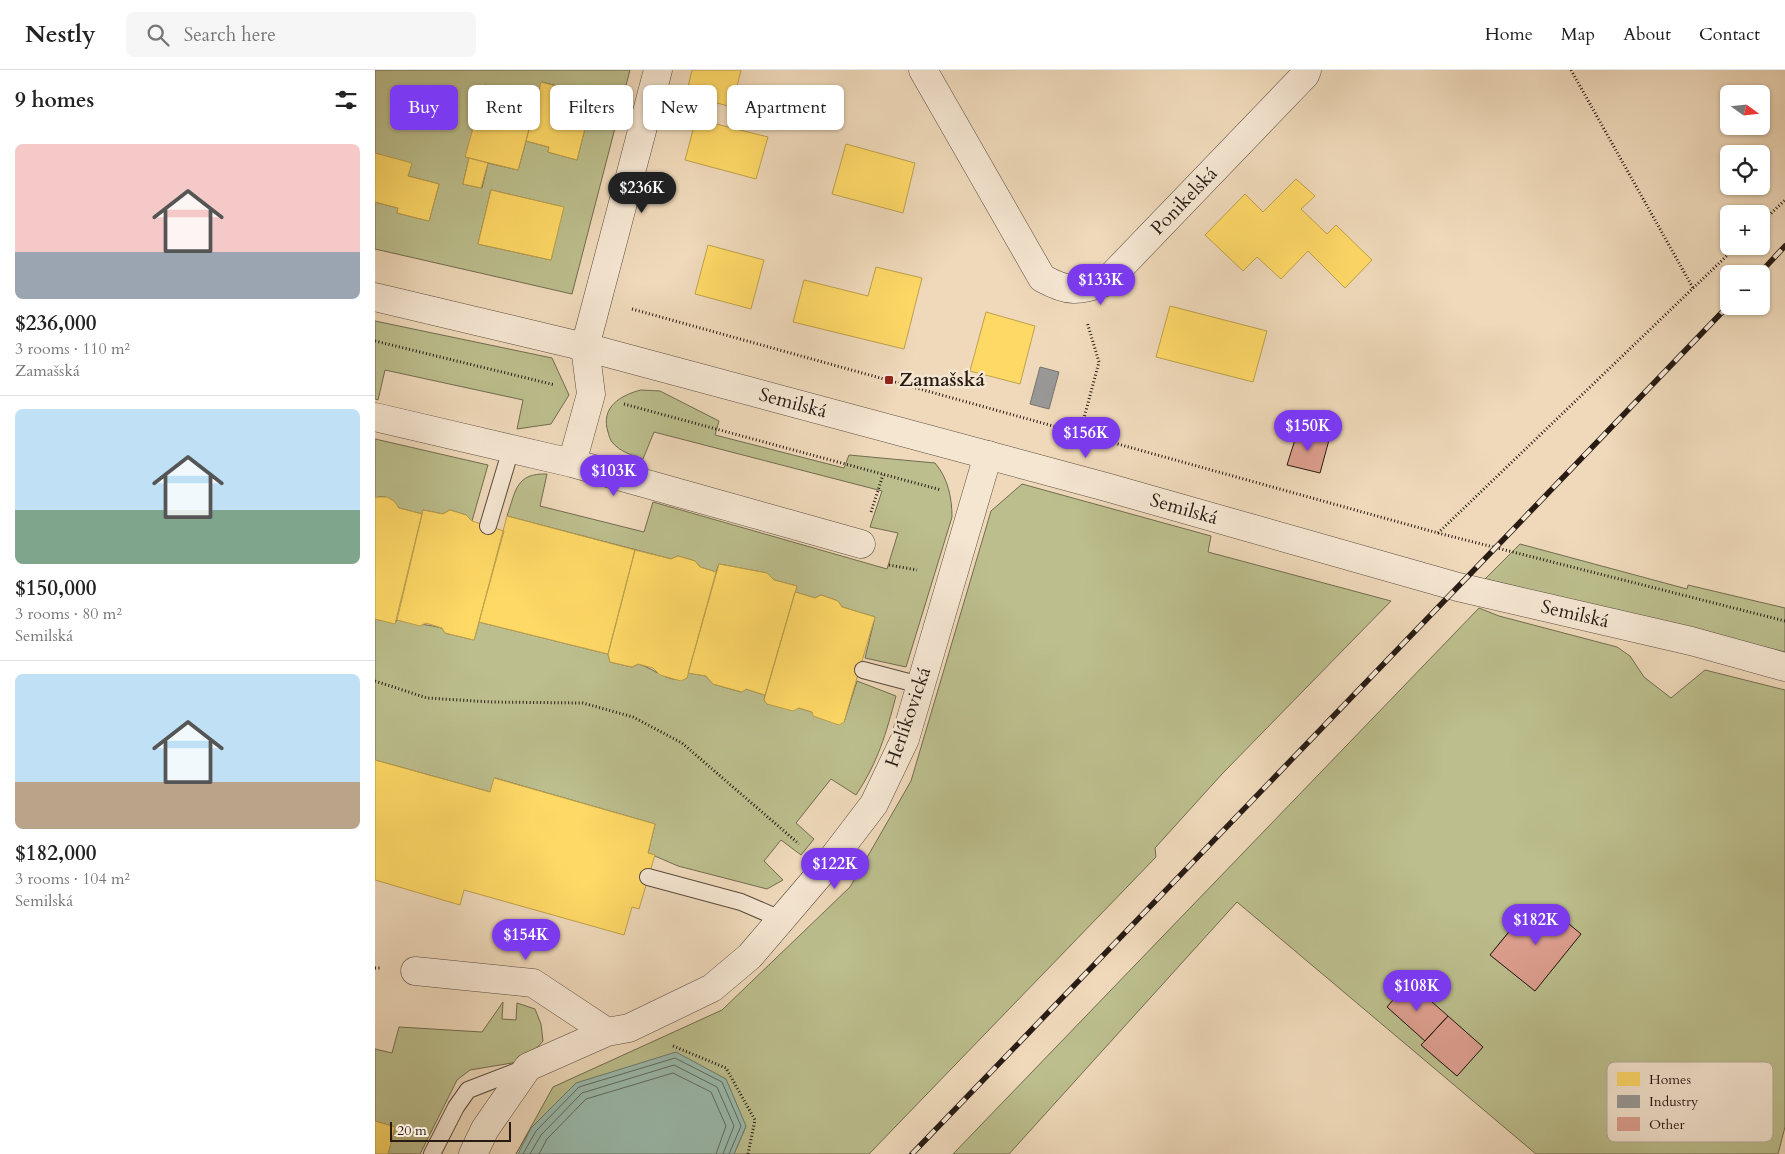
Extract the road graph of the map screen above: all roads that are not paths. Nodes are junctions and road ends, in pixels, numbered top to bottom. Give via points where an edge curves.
1 (658, 70) edge
2 (923, 70) edge
3 (1307, 70) edge
4 (375, 298) edge
5 (585, 347) junction
6 (375, 417) edge
7 (511, 449) junction
8 (988, 455) junction
9 (572, 463) junction
10 (488, 526) dead end
11 (861, 544) dead end
12 (1785, 667) edge
13 (863, 670) dead end
14 (920, 685) junction
15 (648, 877) dead end
16 (783, 920) junction
17 (415, 971) dead end
18 (618, 1030) junction
19 (528, 1067) junction
20 (431, 1154) edge
21 (473, 1154) edge

1 - 5 street
2 - 3 street, Ponikelská via 1042,278 1061,288 1077,291 1106,282 1305,76
4 - 5 street, Semilská
5 - 8 street, Semilská
5 - 9 street via 591,394
6 - 7 street
7 - 9 street
7 - 10 lane
8 - 12 street, Semilská via 1458,586 1691,641
8 - 14 street, Herlíkovická
9 - 11 street
13 - 14 lane
14 - 16 street, Herlíkovická via 905,739 874,804
15 - 16 lane via 741,902
16 - 18 street, Herlíkovická via 712,988
17 - 18 street via 533,983
18 - 19 street, Herlíkovická
19 - 20 lane via 468,1090
19 - 21 street via 485,1129

